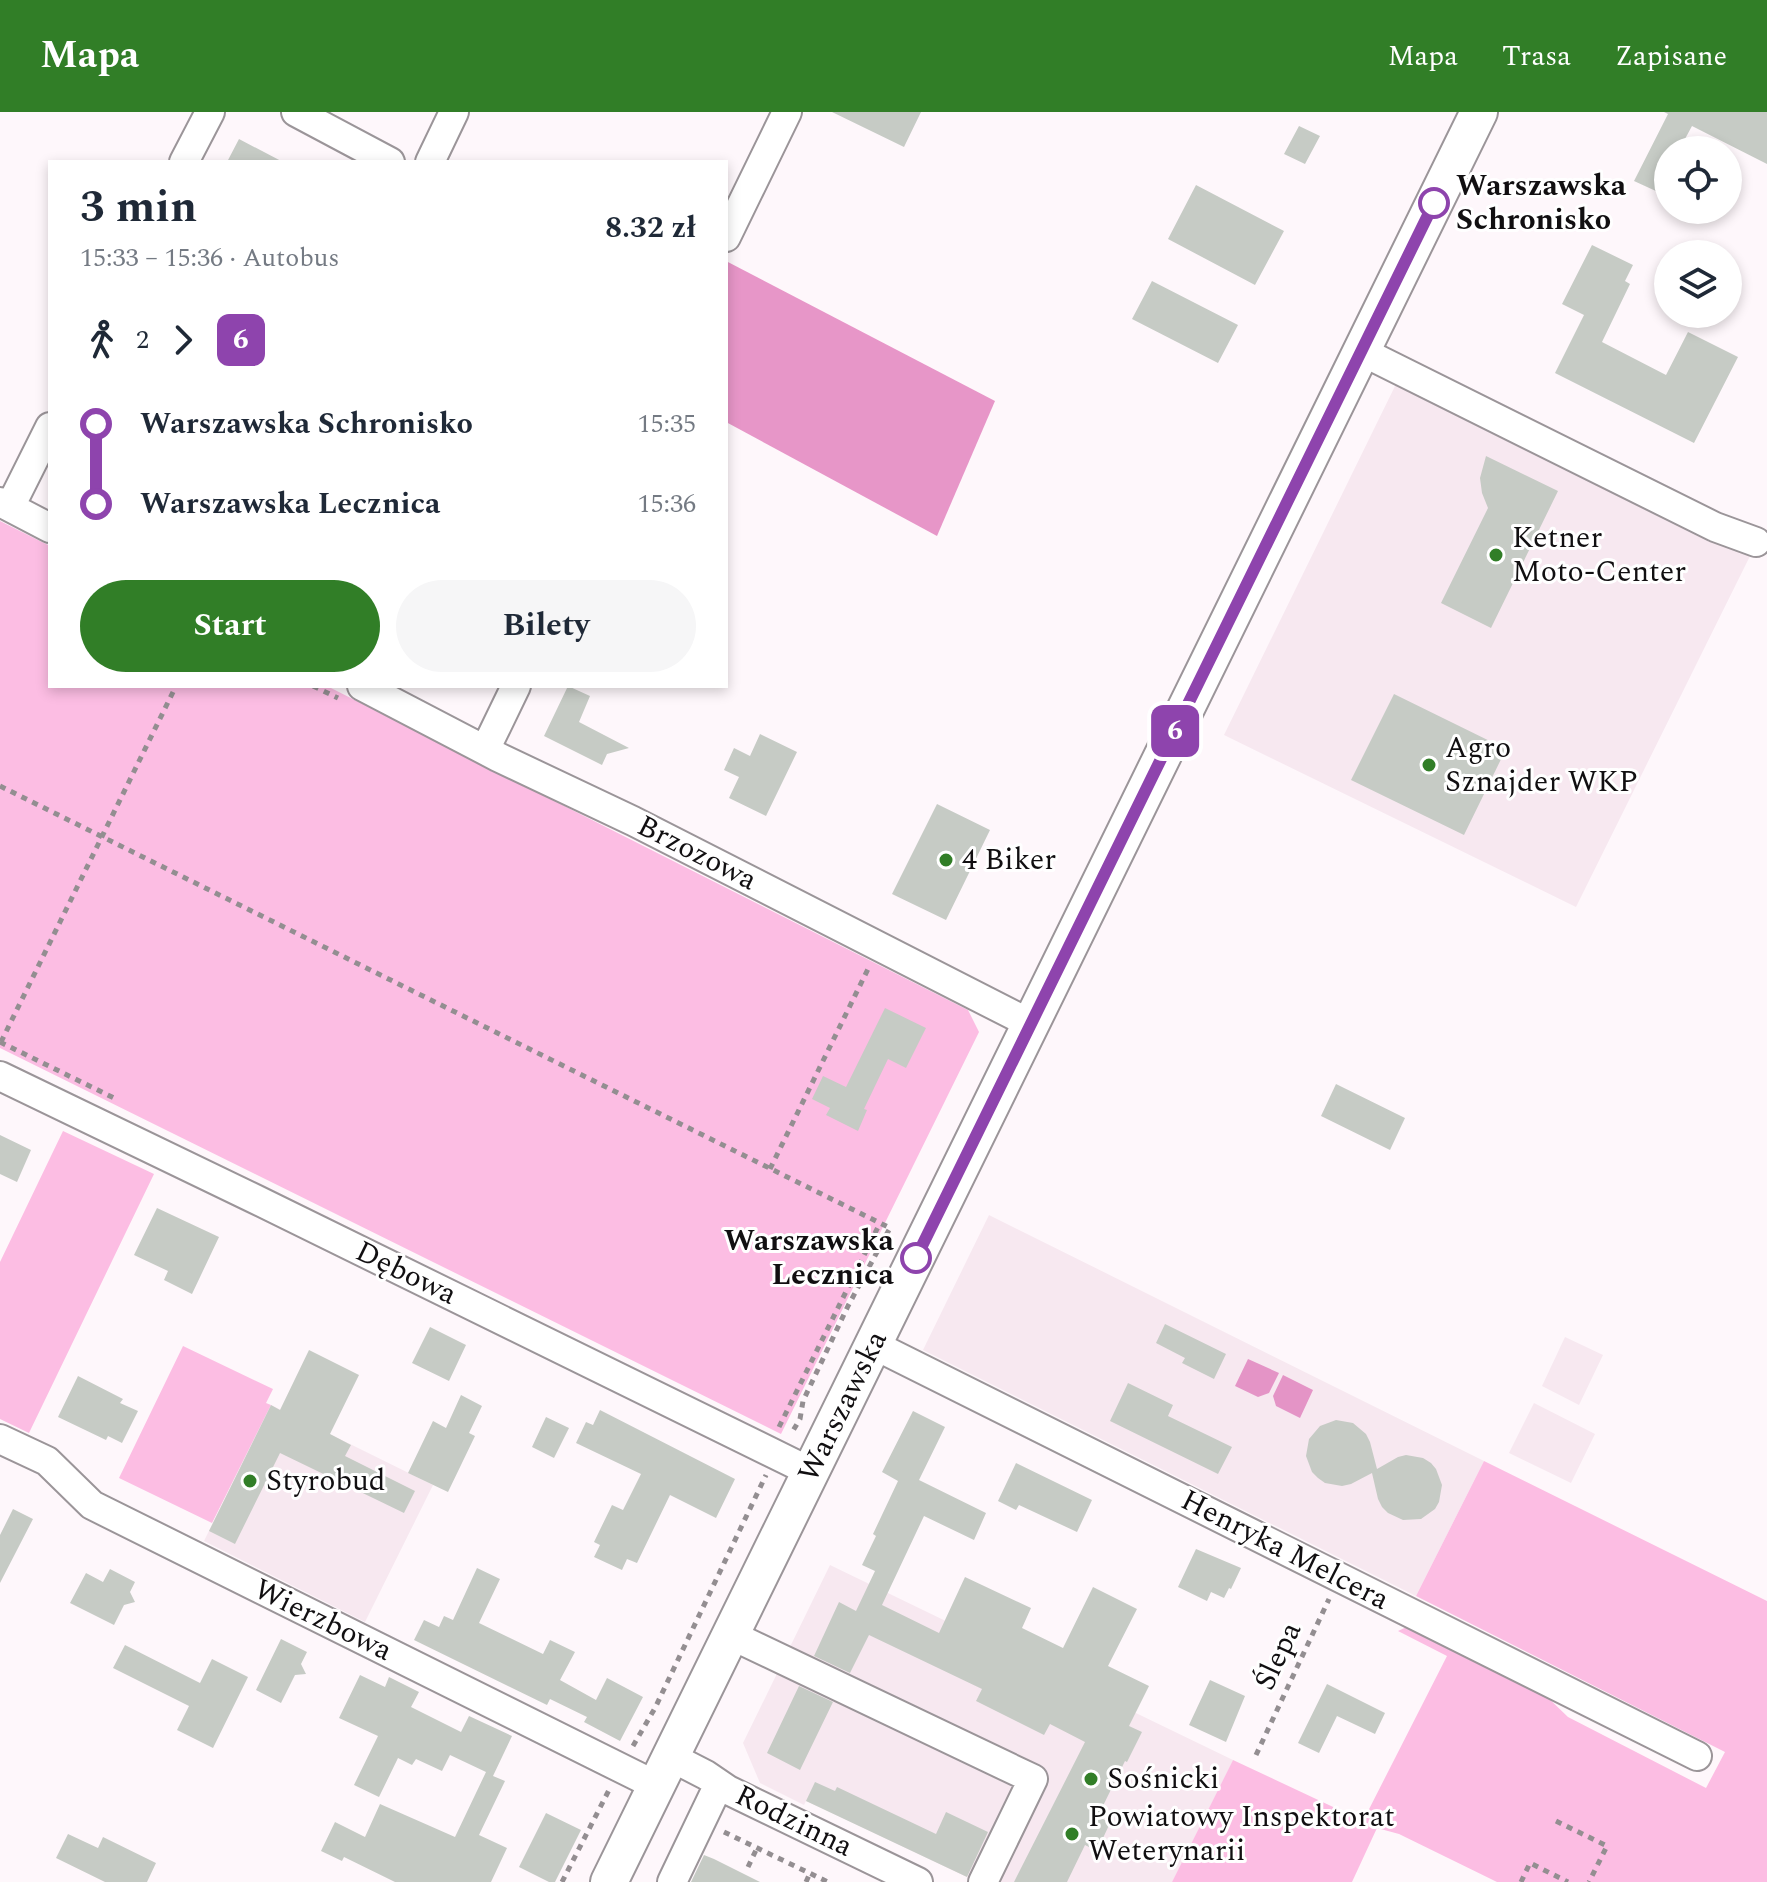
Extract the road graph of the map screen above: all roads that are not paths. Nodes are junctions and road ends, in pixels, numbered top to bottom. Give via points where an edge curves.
1 (210, 112) edge
2 (296, 112) edge
3 (454, 112) edge
4 (787, 112) edge
5 (1479, 112) edge
6 (185, 160) edge
7 (386, 160) edge
8 (431, 160) edge
9 (728, 233) edge
10 (1361, 351) junction
11 (48, 430) edge
12 (5, 505) edge
13 (48, 527) edge
14 (1756, 542) dead end
15 (515, 688) edge
16 (352, 693) edge
17 (485, 750) junction
18 (1031, 1024) junction
19 (0, 1076) edge
20 (874, 1345) junction
21 (0, 1439) edge
22 (811, 1472) junction
23 (731, 1635) junction
24 (1697, 1756) dead end
25 (664, 1772) junction
26 (719, 1784) junction
27 (609, 1882) edge
28 (672, 1882) edge
29 (918, 1882) edge
30 (983, 1882) edge

1 - 6 street
2 - 7 street
3 - 8 street
4 - 9 street
5 - 10 main road, Warszawska
10 - 14 street via 1715,527
10 - 18 main road, Warszawska
11 - 12 street
12 - 13 street
15 - 17 street
16 - 17 street, Brzozowa
17 - 18 street, Brzozowa
18 - 20 main road, Warszawska
19 - 22 street, Dębowa via 773,1439
20 - 22 main road, Warszawska
20 - 24 street, Henryka Melcera
21 - 25 street, Wierzbowa via 47,1461 92,1505 620,1768
22 - 23 main road, Warszawska
23 - 25 main road, Warszawska
23 - 30 street via 1033,1779
25 - 26 street, Rodzinna
25 - 27 main road, Warszawska
26 - 28 street
26 - 29 street, Rodzinna

